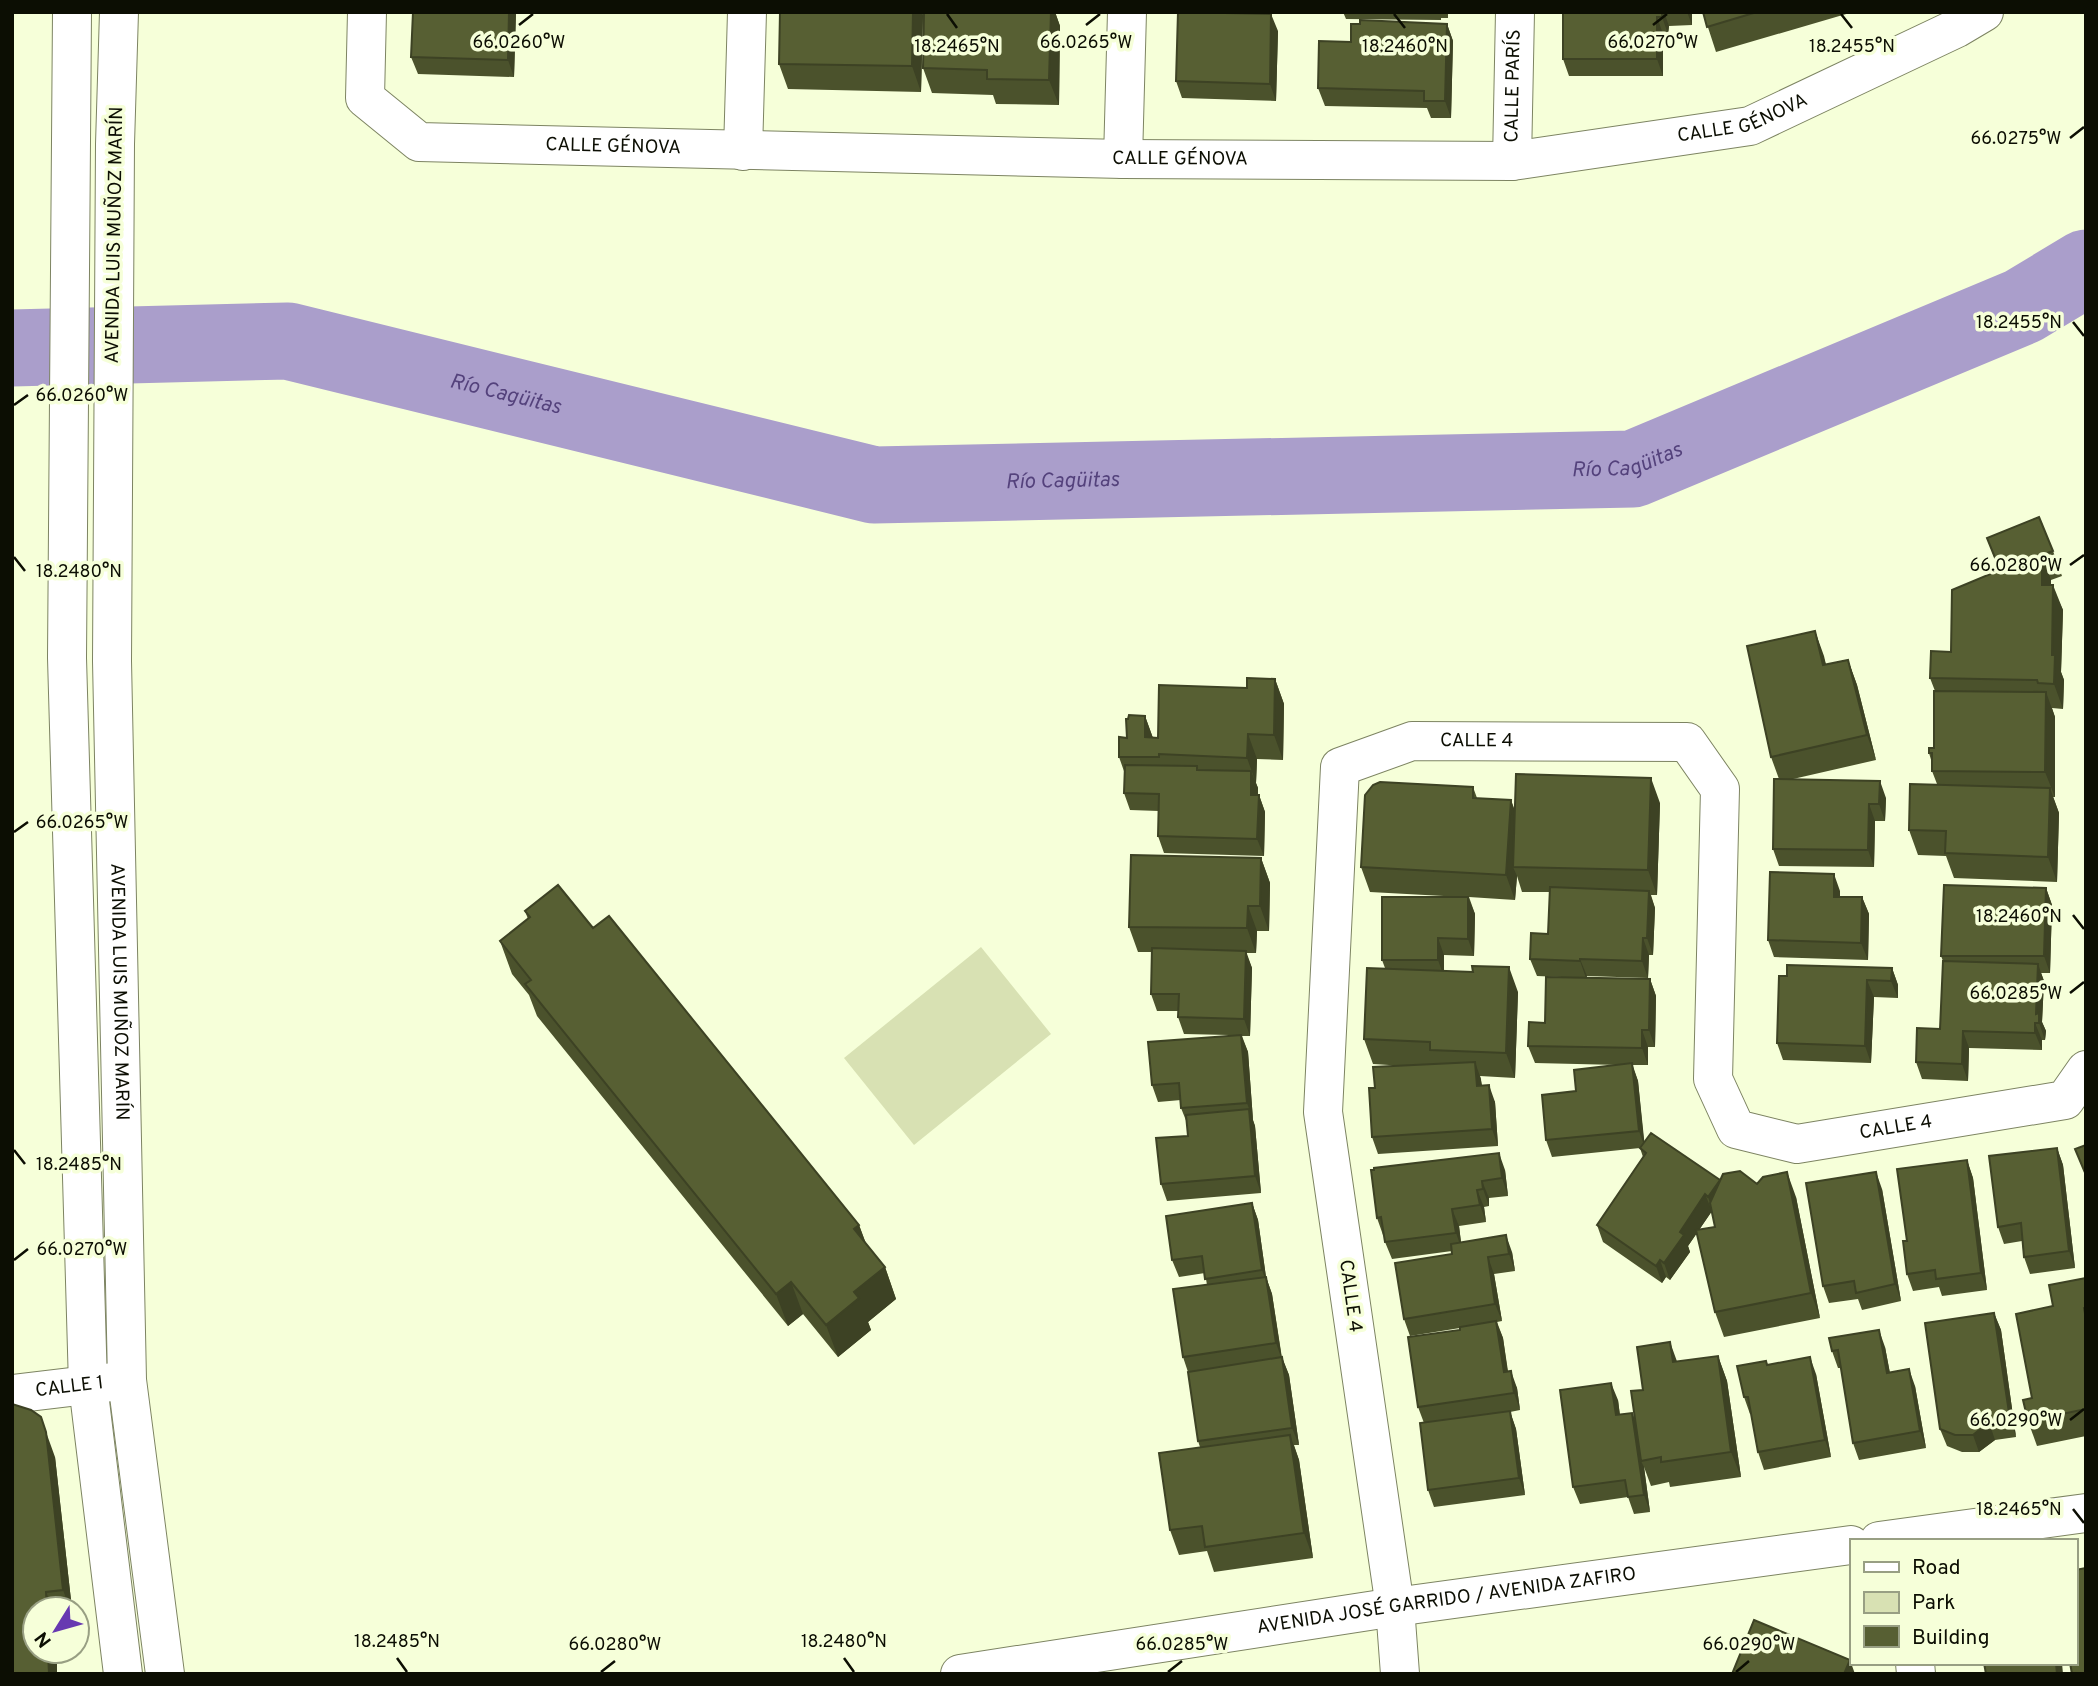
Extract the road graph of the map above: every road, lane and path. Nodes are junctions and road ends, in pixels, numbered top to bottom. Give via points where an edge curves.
1 (72, 12) edge
2 (119, 12) edge
3 (368, 12) edge
4 (747, 12) edge
5 (1127, 12) edge
6 (1515, 12) edge
7 (1964, 17) edge
8 (743, 151) junction
9 (1123, 159) junction
10 (1512, 161) junction
11 (2086, 1070) edge
12 (127, 1380) junction
13 (88, 1385) junction
14 (12, 1394) edge
15 (2086, 1513) edge
16 (1898, 1539) edge
17 (1850, 1545) edge
18 (1395, 1607) junction
19 (123, 1674) edge
20 (165, 1674) edge
21 (960, 1674) edge
22 (1400, 1674) edge

1 - 13 street via 67,658
2 - 12 street, AVENIDA LUIS MUÑOZ MARÍN via 112,661
3 - 8 street, CALLE GÉNOVA via 365,98 419,142
4 - 8 street
5 - 9 street
6 - 10 street, CALLE PARÍS
7 - 10 street, CALLE GÉNOVA via 1750,126
8 - 9 street, CALLE GÉNOVA
9 - 10 street, CALLE GÉNOVA
11 - 18 street, CALLE 4 via 2065,1100 1797,1144 1736,1129 1713,1079 1720,789 1687,742 1412,741 1340,767 1323,1112
12 - 13 street, CALLE 1
12 - 20 street, AVENIDA LUIS MUÑOZ MARÍN
13 - 14 street, CALLE 1
13 - 19 street
15 - 16 street
17 - 18 street, AVENIDA JOSÉ GARRIDO / AVENIDA ZAFIRO
18 - 21 street, AVENIDA JOSÉ GARRIDO / AVENIDA ZAFIRO
18 - 22 street

